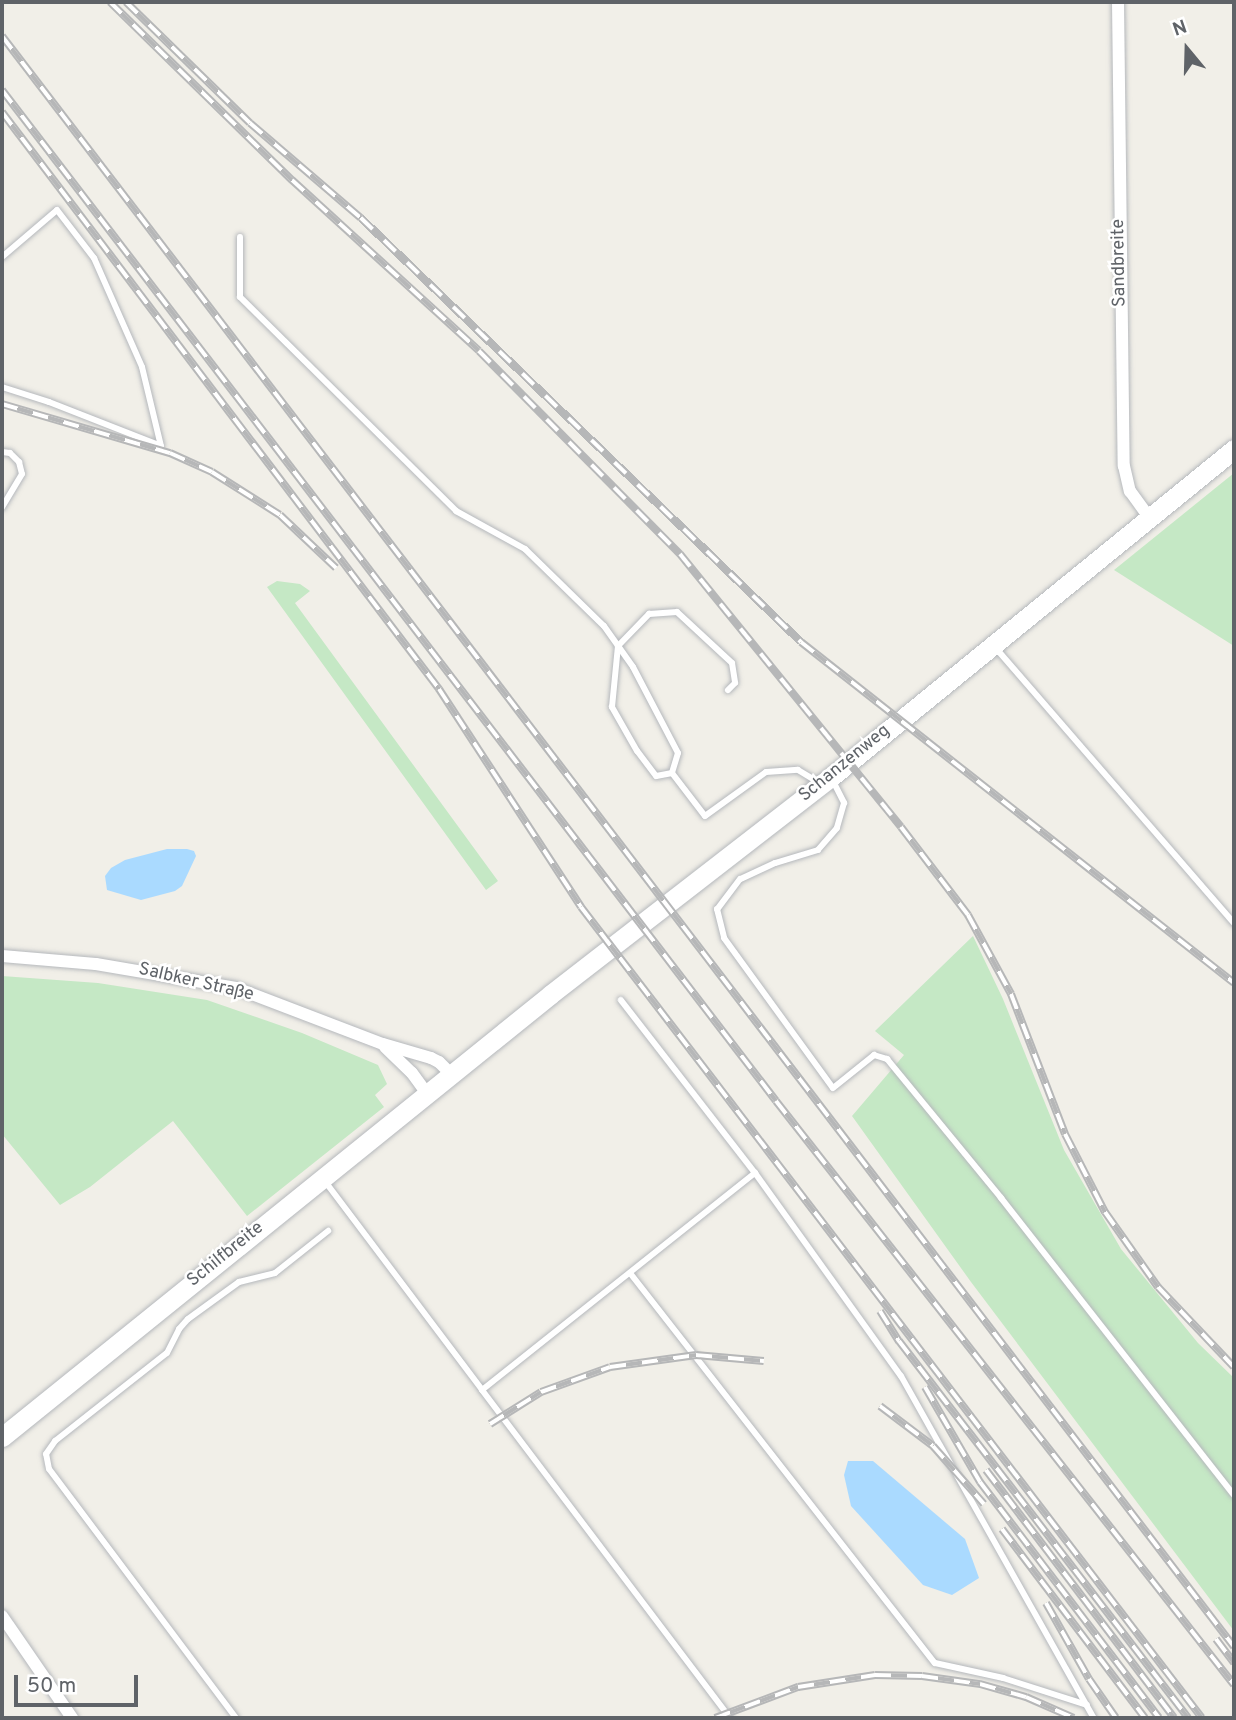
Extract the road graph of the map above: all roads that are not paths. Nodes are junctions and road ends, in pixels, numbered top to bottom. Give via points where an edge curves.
1 (1118, 2) edge
2 (240, 237) dead end
3 (2, 257) edge
4 (2, 387) edge
5 (1234, 449) edge
6 (2, 452) edge
7 (2, 507) edge
8 (1149, 517) junction
9 (993, 644) junction
10 (618, 646) junction
11 (727, 690) dead end
12 (672, 773) junction
13 (826, 781) junction
14 (1234, 923) edge
15 (2, 956) edge
16 (621, 1000) dead end
17 (383, 1044) junction
18 (451, 1074) junction
19 (427, 1094) junction
20 (755, 1173) junction
21 (323, 1178) junction
22 (328, 1231) dead end
23 (630, 1273) junction
24 (482, 1390) junction
25 (2, 1437) edge
26 (1234, 1495) edge
27 (2, 1616) edge
28 (1087, 1705) junction
29 (72, 1718) edge
30 (236, 1718) edge
31 (730, 1718) edge
32 (1094, 1718) edge

1 - 8 street, Sandbreite via 1124,466 1130,491
2 - 10 lane via 240,297 456,511 525,549 604,626
3 - 4 lane via 57,210 94,258 142,367 162,446
5 - 8 main road, Schanzenweg
6 - 7 lane via 19,462 22,474
8 - 9 main road, Schanzenweg
9 - 13 main road, Schanzenweg
9 - 14 lane
10 - 11 lane via 649,614 677,612 732,663 735,683
10 - 12 lane via 678,753
10 - 12 lane via 612,707 656,776
12 - 13 lane via 705,816 766,772 798,770
13 - 18 main road, Schanzenweg
13 - 26 lane via 844,803 837,828 818,850 740,878 717,909 724,938 834,1088 874,1055 887,1059
15 - 17 street, Salbker Straße via 96,964 236,988
16 - 20 lane
17 - 18 street, Salbker Straße via 439,1062
17 - 19 street, Salbker Straße
18 - 19 main road, Schilfbreite
19 - 21 main road, Schilfbreite
20 - 23 lane
20 - 28 lane via 901,1376
21 - 24 lane
21 - 25 main road, Schilfbreite
22 - 30 lane via 275,1273 239,1282 188,1320 167,1353 55,1441 46,1454 50,1469
23 - 24 lane
23 - 28 lane via 935,1663 1028,1685
24 - 31 lane
27 - 29 street
28 - 32 lane

